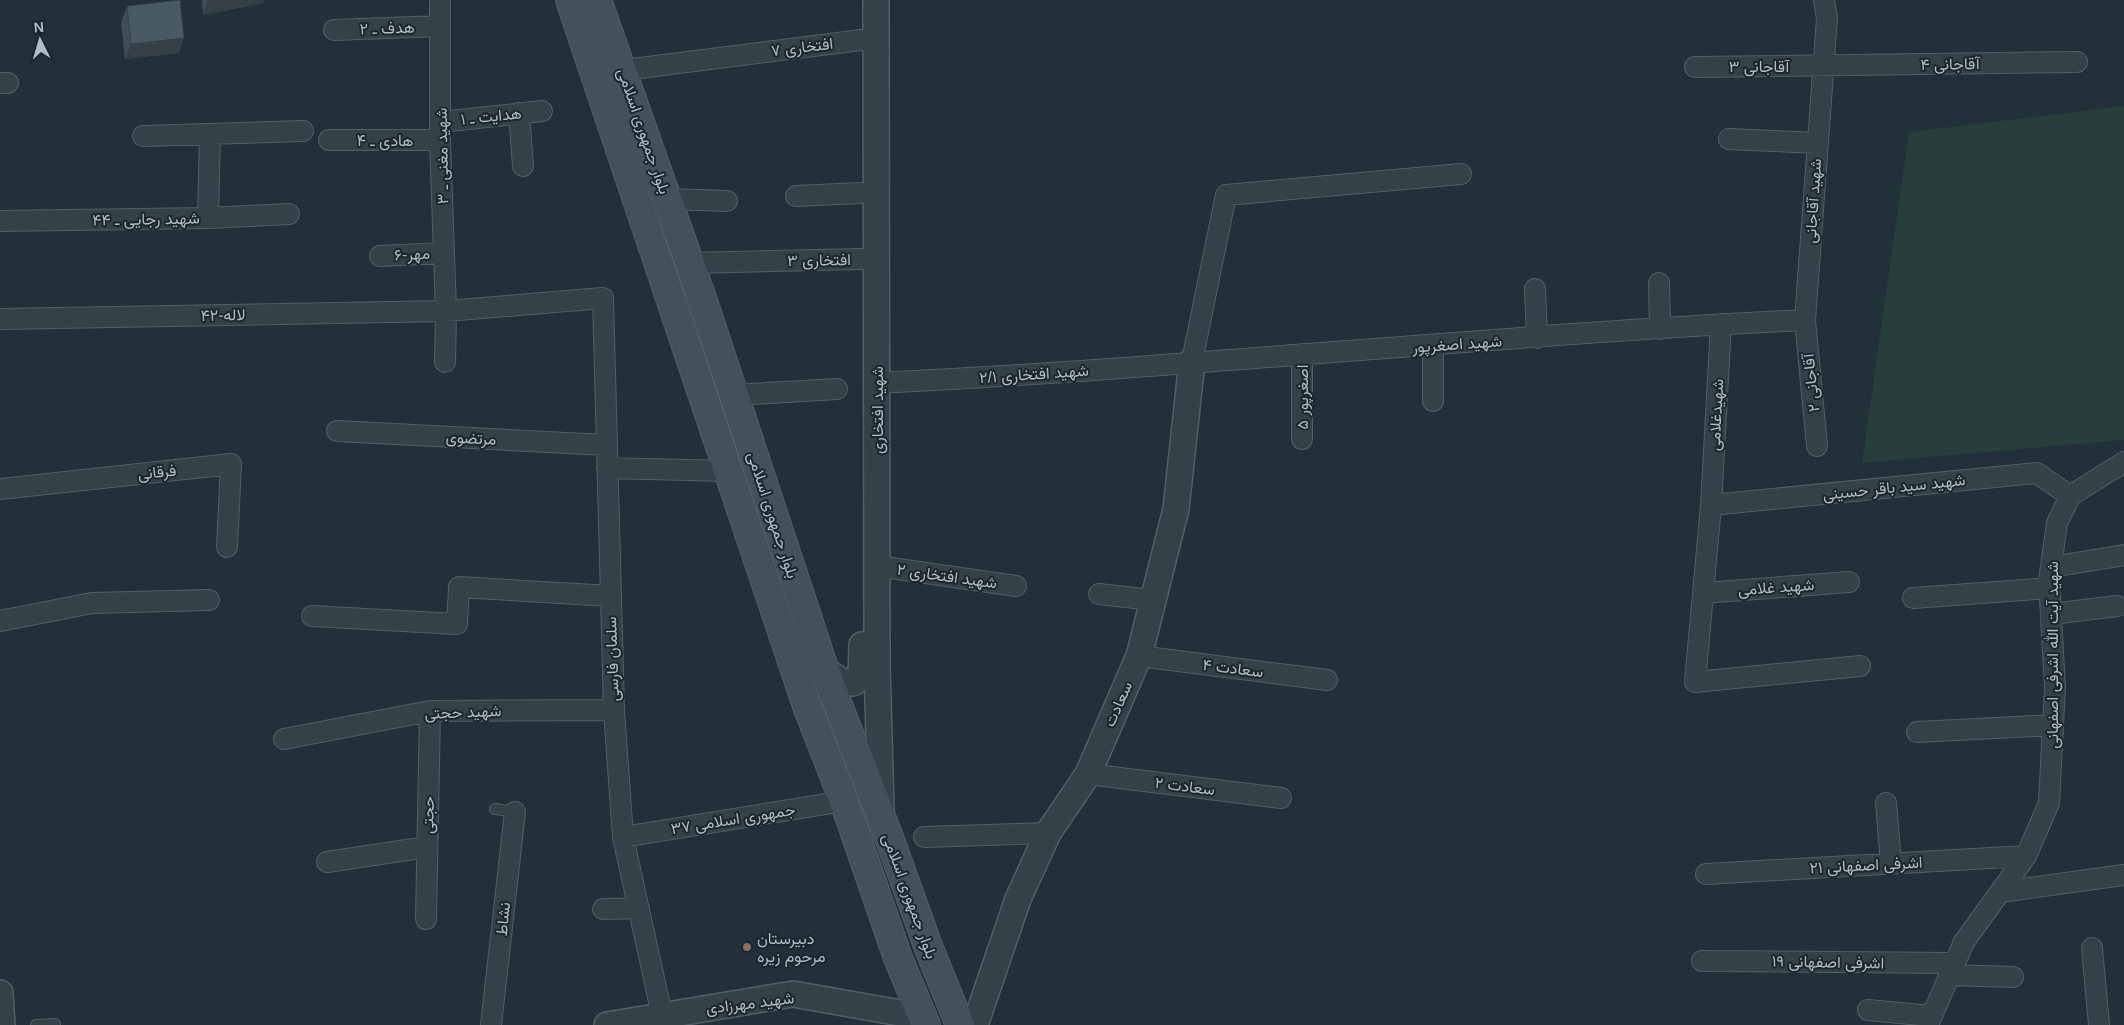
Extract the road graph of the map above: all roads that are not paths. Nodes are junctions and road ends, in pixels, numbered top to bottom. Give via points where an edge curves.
1 (440, 0) edge
2 (570, 0) edge
3 (598, 0) edge
4 (861, 0) edge
5 (876, 0) edge
6 (1824, 0) edge
7 (440, 26) junction
8 (334, 30) dead end
9 (861, 40) junction
10 (2077, 62) dead end
11 (1695, 66) dead end
12 (1822, 66) junction
13 (624, 70) junction
14 (542, 111) dead end
15 (519, 113) junction
16 (303, 130) dead end
17 (440, 131) junction
18 (210, 134) junction
19 (143, 136) dead end
20 (1729, 139) dead end
21 (329, 140) dead end
22 (1817, 143) junction
23 (523, 166) dead end
24 (1461, 174) dead end
25 (861, 193) junction
26 (796, 196) dead end
27 (668, 199) junction
28 (727, 201) dead end
29 (289, 214) dead end
30 (208, 218) junction
31 (0, 221) edge
32 (444, 253) junction
33 (380, 256) dead end
34 (862, 259) junction
35 (690, 264) junction
36 (1660, 283) dead end
37 (1535, 290) dead end
38 (603, 298) joint
39 (446, 311) junction
40 (0, 318) edge
41 (1805, 320) junction
42 (1721, 324) junction
43 (1660, 329) junction
44 (1537, 338) junction
45 (1434, 345) junction
46 (1302, 354) junction
47 (1192, 361) junction
48 (445, 362) dead end
49 (877, 383) junction
50 (837, 388) dead end
51 (734, 395) junction
52 (1433, 401) dead end
53 (337, 431) dead end
54 (1302, 440) dead end
55 (606, 445) junction
56 (1817, 446) dead end
57 (2124, 462) edge
58 (607, 468) junction
59 (728, 471) junction
60 (0, 489) edge
61 (2070, 496) junction
62 (1711, 505) junction
63 (227, 547) dead end
64 (2124, 556) edge
65 (877, 566) junction
66 (2051, 568) junction
67 (1849, 582) dead end
68 (1016, 586) dead end
69 (2050, 588) junction
70 (1703, 593) junction
71 (1099, 594) dead end
72 (611, 596) junction
73 (1913, 598) dead end
74 (209, 600) dead end
75 (1153, 600) junction
76 (2117, 606) dead end
77 (2051, 614) junction
78 (312, 616) dead end
79 (0, 621) edge
80 (1139, 656) junction
81 (869, 661) junction
82 (1860, 666) dead end
83 (825, 671) junction
84 (1327, 680) dead end
85 (614, 710) junction
86 (430, 712) junction
87 (2053, 725) junction
88 (1917, 732) dead end
89 (284, 739) dead end
90 (1088, 774) junction
91 (1281, 798) dead end
92 (844, 801) junction
93 (1886, 803) dead end
94 (495, 810) dead end
95 (515, 812) joint
96 (882, 819) junction
97 (1048, 833) junction
98 (623, 837) junction
99 (924, 838) dead end
100 (427, 847) junction
101 (2026, 856) junction
102 (327, 862) dead end
103 (1891, 864) junction
104 (1706, 874) dead end
105 (2124, 875) edge
106 (907, 889) junction
107 (2000, 892) junction
108 (876, 896) junction
109 (603, 908) dead end
110 (639, 908) junction
111 (426, 919) dead end
112 (928, 946) junction
113 (2092, 948) dead end
114 (898, 958) junction
115 (1702, 961) dead end
116 (1952, 969) junction
117 (2013, 977) dead end
118 (0, 993) edge
119 (1868, 1010) dead end
120 (662, 1015) junction
121 (1930, 1020) edge
122 (924, 1021) edge
123 (635, 1023) edge
124 (55, 1024) dead end
125 (2, 1025) edge
126 (36, 1025) edge
127 (491, 1025) edge
128 (607, 1025) edge
129 (960, 1025) edge
130 (976, 1025) edge
131 (2099, 1025) edge

1 - 7 street, شهید مغنی ـ ۳
2 - 59 main road, بلوار جمهوری اسلامی
3 - 13 main road, بلوار جمهوری اسلامی
4 - 9 street
5 - 49 street, شهید افتخاری
6 - 12 street, شهید آقاجانی via 1826,18
7 - 8 street, هدف ـ ۲
7 - 17 street, شهید مغنی ـ ۳
9 - 13 street, افتخاری ۷
9 - 25 street
10 - 12 street, آقاجانی ۴
11 - 12 street, آقاجانی ۳
12 - 22 street, شهید آقاجانی
13 - 27 main road, بلوار جمهوری اسلامی
14 - 15 street, هدایت ـ ۱
15 - 17 street, هدایت ـ ۱
15 - 23 street
16 - 18 street
17 - 21 street, هادی ـ ۴
17 - 32 street, شهید مغنی ـ ۳
18 - 19 street
18 - 30 street, شهید رجایی ـ ۴۴
20 - 22 street
22 - 41 street, شهید آقاجانی
24 - 47 street via 1226,195
25 - 26 street
25 - 34 street
27 - 28 street
27 - 35 main road, بلوار جمهوری اسلامی
29 - 30 street
30 - 31 street, شهید رجایی ـ ۴۴
32 - 33 street, مهر-۶
32 - 39 street, شهید مغنی ـ ۳
34 - 35 street, افتخاری ۳
34 - 81 street
35 - 51 main road, بلوار جمهوری اسلامی
36 - 43 street
37 - 44 street
38 - 39 street, لاله-۴۲
38 - 55 street, سلمان فارسی
39 - 40 street, لاله-۴۲
39 - 48 street, شهید مغنی ـ ۳
41 - 42 street
41 - 56 street, آقاجانی ۲
42 - 43 street, شهید اصغرپور
42 - 62 street, شهیدغلامی
43 - 44 street, شهید اصغرپور
44 - 45 street, شهید اصغرپور
45 - 46 street, شهید اصغرپور
45 - 52 street
46 - 47 street, شهید اصغرپور
46 - 54 street, اصغرپور ۵
47 - 49 street, شهید افتخاری ۲/۱ via 1043,375
47 - 75 street, سعادت via 1176,509
49 - 65 street, شهید افتخاری
50 - 51 street
51 - 83 main road, بلوار جمهوری اسلامی
53 - 55 street, مرتضوی
55 - 58 street, سلمان فارسی
57 - 61 street
58 - 59 street
58 - 72 street, سلمان فارسی
59 - 92 main road, بلوار جمهوری اسلامی via 807,706
60 - 63 street, فرقانی via 231,464
61 - 62 street, شهید سید باقر حسینی via 2037,473
61 - 66 street, شهید آیت الله اشرفی اصفهانی via 2057,523
62 - 70 street, شهیدغلامی
64 - 66 street
65 - 68 street, شهید افتخاری ۲
65 - 81 street, شهید افتخاری
66 - 69 street, شهید آیت الله اشرفی اصفهانی
67 - 70 street, شهید غلامی
69 - 73 street
69 - 77 street, شهید آیت الله اشرفی اصفهانی
70 - 82 street, شهیدغلامی via 1696,682
71 - 75 street
72 - 78 street via 459,588 456,624
72 - 85 street, سلمان فارسی
74 - 79 street via 92,603
75 - 80 street, سعادت
76 - 77 street
77 - 87 street, شهید آیت الله اشرفی اصفهانی via 2055,687
80 - 84 street, سعادت ۴
80 - 90 street, سعادت
81 - 83 street via 853,683
81 - 96 street, شهید افتخاری
83 - 96 main road, بلوار جمهوری اسلامی
85 - 86 street, شهید حجتی
85 - 98 street, سلمان فارسی
86 - 89 street, شهید حجتی
86 - 100 street, حجتی
87 - 88 street
87 - 101 street, شهید آیت الله اشرفی اصفهانی via 2049,803
90 - 91 street, سعادت ۲
90 - 97 street, سعادت
92 - 98 street, جمهوری اسلامی ۳۷
92 - 108 main road, بلوار جمهوری اسلامی
93 - 103 street
94 - 95 lane
95 - 127 street, نشاط
96 - 106 main road, بلوار جمهوری اسلامی
97 - 99 street
97 - 130 street, سعادت via 1018,898
98 - 110 street, سلمان فارسی
100 - 102 street
100 - 111 street, حجتی
101 - 103 street, اشرفی اصفهانی ۲۱
101 - 107 street, شهید آیت الله اشرفی اصفهانی
103 - 104 street, اشرفی اصفهانی ۲۱
105 - 107 street
106 - 108 main road via 905,900 895,907 884,905
106 - 112 main road, بلوار جمهوری اسلامی
107 - 116 street, شهید آیت الله اشرفی اصفهانی via 1964,942
108 - 114 main road, بلوار جمهوری اسلامی
109 - 110 street
110 - 120 street, سلمان فارسی
112 - 114 main road via 919,940 908,941 900,948
112 - 129 main road, بلوار جمهوری اسلامی
113 - 131 street
114 - 122 main road, بلوار جمهوری اسلامی
115 - 116 street, اشرفی اصفهانی ۱۹
116 - 117 street, اشرفی اصفهانی ۱۹
116 - 121 street, شهید آیت الله اشرفی اصفهانی
118 - 125 street
119 - 121 street
120 - 122 street, شهید مهرزادی via 792,994
120 - 123 street, شهید مهرزادی
123 - 128 street, شهید مهرزادی
124 - 126 lane

